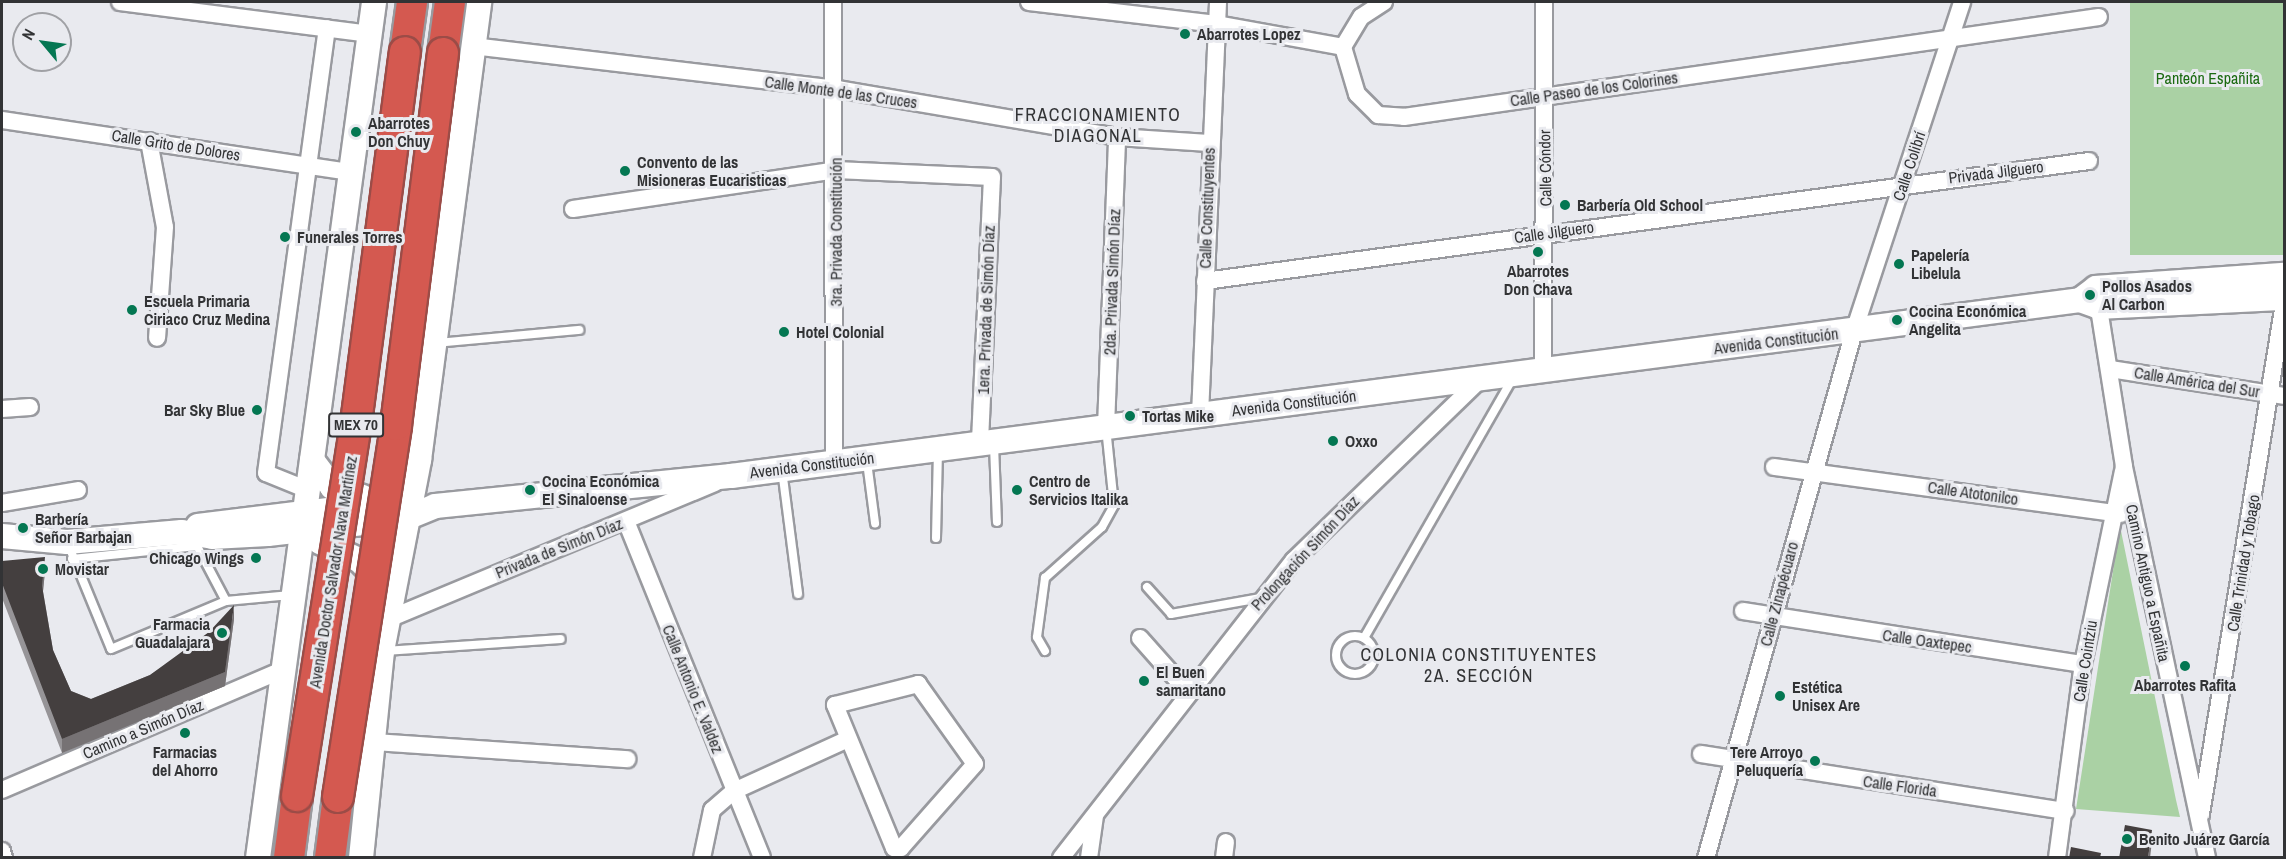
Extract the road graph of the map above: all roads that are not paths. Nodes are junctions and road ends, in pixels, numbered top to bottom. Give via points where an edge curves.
1 (120, 2) edge
2 (374, 2) edge
3 (412, 2) edge
4 (450, 2) edge
5 (478, 2) edge
6 (833, 2) edge
7 (1029, 2) edge
8 (1218, 2) edge
9 (1384, 2) edge
10 (1544, 2) edge
11 (1962, 2) edge
12 (1099, 5) edge
13 (2099, 17) dead end
14 (1217, 24) junction
15 (327, 28) junction
16 (370, 34) junction
17 (1950, 40) junction
18 (472, 46) junction
19 (1343, 47) junction
20 (837, 89) junction
21 (1543, 96) junction
22 (2, 120) edge
23 (1117, 137) junction
24 (149, 141) junction
25 (1209, 143) junction
26 (2089, 161) dead end
27 (306, 166) junction
28 (836, 170) junction
29 (350, 172) junction
30 (1903, 183) junction
31 (573, 209) dead end
32 (1546, 233) junction
33 (2284, 275) edge
34 (1205, 281) junction
35 (2091, 298) junction
36 (2284, 301) edge
37 (579, 330) dead end
38 (1854, 331) junction
39 (157, 338) dead end
40 (434, 343) junction
41 (2110, 369) junction
42 (1543, 371) junction
43 (1515, 375) junction
44 (1481, 379) junction
45 (2278, 395) edge
46 (30, 407) dead end
47 (2, 410) edge
48 (1200, 415) junction
49 (1106, 427) junction
50 (987, 443) junction
51 (938, 449) junction
52 (867, 458) junction
53 (312, 460) junction
54 (419, 460) junction
55 (834, 462) junction
56 (1774, 466) dead end
57 (2124, 467) junction
58 (782, 469) junction
59 (1812, 470) junction
60 (731, 476) junction
61 (78, 490) dead end
62 (2, 503) edge
63 (407, 509) junction
64 (2112, 513) junction
65 (2134, 515) junction
66 (626, 521) junction
67 (997, 522) dead end
68 (874, 523) dead end
69 (304, 525) junction
70 (182, 532) junction
71 (936, 538) dead end
72 (8, 541) edge
73 (69, 550) junction
74 (1147, 587) dead end
75 (798, 594) dead end
76 (294, 595) junction
77 (1261, 598) junction
78 (226, 601) junction
79 (388, 611) junction
80 (1743, 611) dead end
81 (1772, 618) junction
82 (1140, 638) dead end
83 (1364, 638) junction
84 (561, 639) dead end
85 (382, 651) junction
86 (1045, 651) dead end
87 (2083, 664) junction
88 (284, 669) junction
89 (1188, 692) junction
90 (846, 740) junction
91 (375, 742) junction
92 (1701, 754) dead end
93 (627, 759) dead end
94 (1733, 761) junction
95 (2, 790) edge
96 (734, 791) junction
97 (2066, 811) junction
98 (1096, 812) junction
99 (2200, 823) junction
100 (2, 851) edge
101 (4, 858) edge
102 (258, 858) edge
103 (289, 858) edge
104 (330, 858) edge
105 (361, 858) edge
106 (702, 858) edge
107 (762, 858) edge
108 (1060, 858) edge
109 (1089, 858) edge
110 (1706, 858) edge
111 (2057, 858) edge
112 (2207, 858) edge

1 - 15 street
2 - 16 main road, Avenida Doctor Salvador Nava Martínez
3 - 103 highway, Avenida Doctor Salvador Nava Martínez / MEX 70, bridge via 356,423
4 - 104 highway, MEX 70, bridge via 396,425
5 - 18 main road
6 - 20 street, 3ra. Privada Constitución
7 - 12 street
8 - 14 street, Calle Constituyentes
9 - 19 street via 1361,17
10 - 21 street, Calle Cóndor
11 - 17 street, Calle Colibrí
12 - 14 street
13 - 17 street, Calle Paseo de los Colorines
14 - 19 street
14 - 25 street, Calle Constituyentes
15 - 16 street
15 - 27 street
16 - 29 main road, Avenida Doctor Salvador Nava Martínez
17 - 21 street, Calle Paseo de los Colorines
17 - 30 street, Calle Colibrí
18 - 20 street, Calle Monte de las Cruces
18 - 40 main road
19 - 21 street, Calle Paseo de los Colorines via 1357,94 1378,115 1404,117
20 - 23 street, Calle Monte de las Cruces
20 - 28 street, 3ra. Privada Constitución
21 - 32 street, Calle Cóndor
22 - 24 street, Calle Grito de Dolores
23 - 25 street, Calle Monte de las Cruces
23 - 49 street, 2da. Privada Simón Díaz
24 - 27 street, Calle Grito de Dolores
24 - 39 street via 165,227
25 - 34 street, Calle Constituyentes
26 - 30 street, Privada Jilguero
27 - 29 street, Calle Grito de Dolores
27 - 69 street via 266,473
28 - 31 street
28 - 50 street, 1era. Privada de Simón Díaz via 992,177
28 - 55 street, 3ra. Privada Constitución
29 - 53 main road, Avenida Doctor Salvador Nava Martínez
30 - 32 street, Calle Jilguero
30 - 38 street, Calle Colibrí
32 - 34 street, Calle Jilguero
32 - 42 street, Calle Cóndor
33 - 35 main road, Avenida Constitución
34 - 48 street, Calle Constituyentes
35 - 36 main road, Avenida Constitución
35 - 38 main road, Avenida Constitución
35 - 41 street, Camino Antiguo a Españita
36 - 45 street, Calle Trinidad y Tobago
37 - 40 lane
38 - 42 main road, Avenida Constitución
38 - 59 street, Calle Zinapécuaro
40 - 54 main road
41 - 45 street, Calle América del Sur
41 - 57 street, Camino Antiguo a Españita
42 - 43 main road, Avenida Constitución
43 - 44 main road, Avenida Constitución
43 - 83 lane
44 - 48 main road, Avenida Constitución
44 - 77 street, Prolongación Simón Díaz via 1397,456
45 - 99 street, Calle Trinidad y Tobago
46 - 47 street
48 - 49 main road, Avenida Constitución
49 - 50 main road, Avenida Constitución
49 - 86 lane via 1114,505 1102,527 1045,578 1037,638
50 - 51 main road, Avenida Constitución
50 - 67 lane
51 - 52 main road, Avenida Constitución
51 - 71 lane
52 - 55 main road, Avenida Constitución
52 - 68 lane
53 - 54 main road via 332,487 364,498 397,487
53 - 69 main road, Avenida Doctor Salvador Nava Martínez
54 - 63 main road
55 - 58 main road, Avenida Constitución
56 - 59 street, Calle Atotonilco
57 - 64 street, Calle Cointziu
57 - 65 street, Camino Antiguo a Españita
58 - 60 main road, Avenida Constitución
58 - 75 lane
59 - 64 street, Calle Atotonilco
59 - 81 street, Calle Zinapécuaro
60 - 63 main road, Avenida Constitución
60 - 66 street, Privada de Simón Díaz
61 - 62 street
63 - 69 main road, Avenida Constitución
63 - 79 main road
64 - 65 street, Calle Atotonilco
64 - 87 street, Calle Cointziu
65 - 99 street, Camino Antiguo a Españita
66 - 79 street, Privada de Simón Díaz
66 - 96 street, Calle Antonio E. Valdez
69 - 70 main road, Avenida Constitución via 268,534 212,537
69 - 70 main road, Avenida Constitución via 212,521
69 - 76 main road, Avenida Doctor Salvador Nava Martínez
69 - 79 main road via 359,560 379,579
70 - 73 main road, Avenida Constitución
72 - 73 main road, Avenida Constitución
73 - 78 lane via 197,546
73 - 78 lane via 108,648
74 - 77 lane via 1171,615
76 - 78 lane
76 - 88 main road, Avenida Doctor Salvador Nava Martínez
77 - 89 street, Prolongación Simón Díaz
79 - 85 main road
80 - 81 street, Calle Oaxtepec
81 - 87 street, Calle Oaxtepec
81 - 94 street, Calle Zinapécuaro
82 - 89 street
83 - 83 lane via 1351,636 1337,647 1338,665 1347,673 1365,671 1373,660 1372,647
84 - 85 lane
85 - 91 main road
87 - 97 street, Calle Cointziu
88 - 95 street, Camino a Simón Díaz
88 - 102 main road, Avenida Doctor Salvador Nava Martínez
89 - 98 street, Prolongación Simón Díaz
90 - 90 street via 894,848 901,848 975,764 918,684 835,705
90 - 96 street
91 - 93 street
91 - 105 main road
92 - 94 street, Calle Florida
94 - 97 street, Calle Florida
94 - 110 street, Calle Zinapécuaro
96 - 106 street via 712,810
96 - 107 street, Calle Antonio E. Valdez
97 - 111 street, Calle Cointziu
98 - 108 street, Prolongación Simón Díaz
98 - 109 street
99 - 112 street, Camino Antiguo a Españita
100 - 101 street

